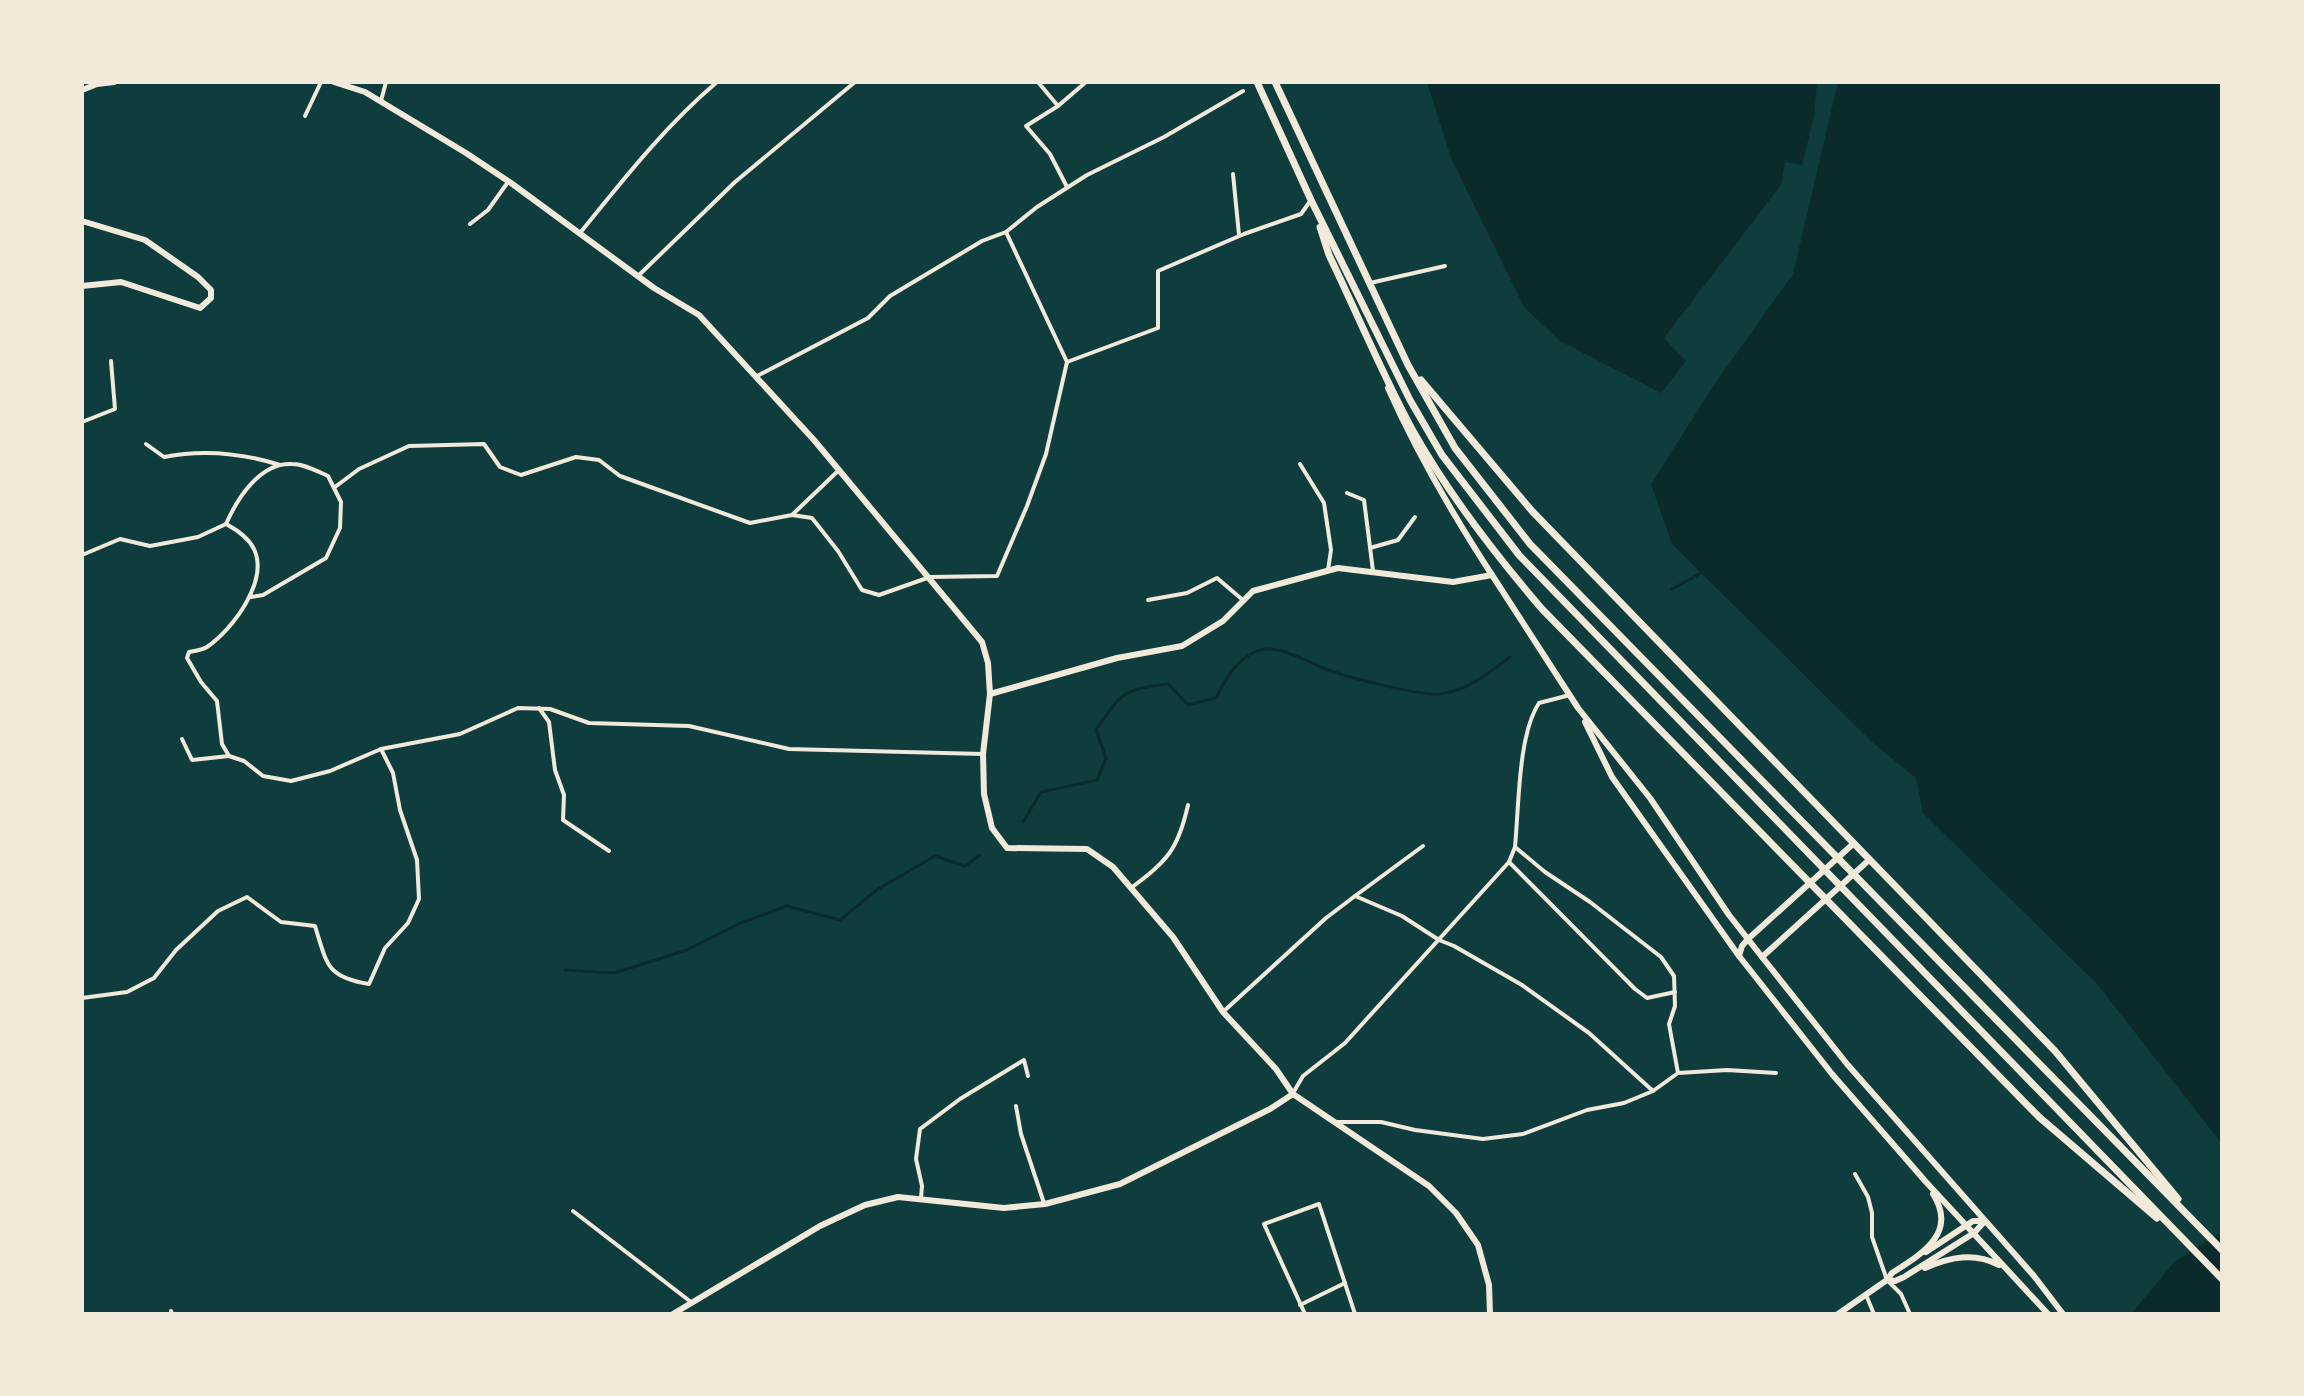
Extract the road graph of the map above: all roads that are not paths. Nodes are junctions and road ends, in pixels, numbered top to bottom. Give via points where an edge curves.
1 (114, 82) edge
2 (321, 82) edge
3 (334, 82) edge
4 (386, 82) edge
5 (717, 82) edge
6 (841, 82) edge
7 (855, 82) edge
8 (1038, 82) edge
9 (1086, 82) edge
10 (1257, 82) edge
11 (1275, 82) edge
12 (847, 88) junction
13 (82, 90) edge
14 (1243, 91) dead end
15 (381, 101) junction
16 (1058, 106) junction
17 (305, 116) dead end
18 (1233, 174) dead end
19 (508, 181) junction
20 (1067, 188) junction
21 (1311, 200) junction
22 (82, 221) edge
23 (470, 224) dead end
24 (1006, 232) junction
25 (580, 233) junction
26 (1240, 236) junction
27 (1445, 266) dead end
28 (638, 276) junction
29 (1370, 283) junction
30 (82, 286) edge
31 (1346, 289) junction
32 (111, 361) dead end
33 (1067, 362) junction
34 (1408, 365) junction
35 (757, 376) junction
36 (82, 422) edge
37 (146, 444) dead end
38 (1300, 464) dead end
39 (280, 465) junction
40 (839, 470) junction
41 (335, 487) junction
42 (1347, 493) dead end
43 (792, 515) junction
44 (1415, 517) dead end
45 (226, 524) junction
46 (1370, 548) junction
47 (82, 555) edge
48 (1328, 571) junction
49 (1373, 573) junction
50 (1492, 575) junction
51 (930, 577) junction
52 (251, 597) junction
53 (1148, 600) dead end
54 (1244, 601) junction
55 (990, 694) junction
56 (1570, 695) junction
57 (539, 708) junction
58 (1578, 708) junction
59 (182, 739) dead end
60 (381, 749) junction
61 (983, 754) junction
62 (229, 756) junction
63 (1188, 805) dead end
64 (1853, 844) junction
65 (1423, 846) dead end
66 (1515, 847) junction
67 (609, 851) dead end
68 (1869, 860) junction
69 (1509, 862) junction
70 (1811, 884) junction
71 (1131, 888) junction
72 (1355, 896) junction
73 (1827, 901) junction
74 (1748, 939) junction
75 (1439, 940) junction
76 (1739, 956) junction
77 (1762, 957) junction
78 (1675, 992) junction
79 (82, 998) edge
80 (1223, 1012) junction
81 (1678, 1073) junction
82 (1776, 1073) dead end
83 (1028, 1076) dead end
84 (1653, 1091) junction
85 (1293, 1094) junction
86 (1016, 1106) dead end
87 (1336, 1122) junction
88 (1855, 1174) dead end
89 (1926, 1182) junction
90 (921, 1198) junction
91 (1045, 1204) junction
92 (573, 1211) dead end
93 (1985, 1221) junction
94 (1967, 1225) junction
95 (1974, 1233) junction
96 (2207, 1234) junction
97 (2193, 1248) junction
98 (2222, 1250) edge
99 (1907, 1263) junction
100 (2005, 1268) junction
101 (1904, 1277) junction
102 (2222, 1279) edge
103 (1887, 1280) junction
104 (1345, 1283) junction
105 (1866, 1295) junction
106 (691, 1302) junction
107 (1300, 1305) junction
108 (673, 1314) edge
109 (1305, 1314) edge
110 (1355, 1314) edge
111 (1490, 1314) edge
112 (1838, 1314) edge
113 (1874, 1314) edge
114 (1910, 1314) edge
115 (2048, 1314) edge
116 (2063, 1314) edge

1 - 13 street
2 - 17 street
3 - 15 street
4 - 15 street
5 - 25 street via 645,153
6 - 12 street
7 - 12 street
8 - 16 street
9 - 16 street
10 - 21 highway
11 - 29 highway
12 - 28 street via 735,182
14 - 20 street
15 - 19 street
16 - 20 street via 1026,126 1050,154
18 - 26 street
19 - 23 street via 488,210
19 - 25 street
20 - 24 street
21 - 26 street via 1301,214
21 - 31 highway
21 - 97 highway via 1442,455 1519,555
22 - 30 street via 145,240 198,277 211,290 211,298 200,308 121,282
24 - 33 street
24 - 35 street via 890,296 868,318
25 - 28 street
26 - 33 street via 1158,271 1158,328
27 - 29 street
28 - 35 street via 699,315
29 - 34 highway
31 - 50 street via 1405,427
31 - 70 highway via 1413,430 1510,573
32 - 36 street via 115,409
33 - 51 street via 1046,454 997,576
34 - 64 highway via 1532,511
34 - 96 highway via 1455,448 1530,544
35 - 40 street
37 - 39 street via 164,457 191,451 252,456
38 - 48 street via 1324,503 1331,550
39 - 41 street via 313,469 328,476
39 - 45 street via 237,499
40 - 43 street
40 - 51 street
41 - 43 street via 359,469 409,446 484,444 500,467 521,475 576,457 599,460 620,476 750,523
41 - 52 street via 341,502 340,528 326,558
42 - 46 street via 1364,500
43 - 51 street via 812,518 862,590 879,595
44 - 46 street via 1398,540
45 - 47 street via 198,537 150,546 120,539
45 - 52 street via 253,547 257,560
46 - 49 street
48 - 49 street
48 - 54 street via 1253,591
49 - 50 street via 1453,582
50 - 56 street
51 - 55 street via 982,642
52 - 62 street via 206,648 189,652 187,658 217,701 222,744
53 - 54 street via 1187,593 1217,578
54 - 55 street via 1182,646 1117,658
55 - 61 street
56 - 58 street
56 - 66 street via 1539,703 1532,714 1524,739
57 - 60 street via 518,708 460,734
57 - 61 street via 589,723 689,726 789,749
57 - 67 street via 549,722 564,795 563,820
58 - 74 street via 1650,798
58 - 76 street via 1612,777
59 - 62 street via 192,760
60 - 62 street via 291,781 263,776
60 - 79 street via 393,773 417,860 419,899 408,923 385,948 369,984 344,980 327,964 315,926 281,922 247,897 218,911 154,978 127,992
61 - 71 street via 992,828 1007,848 1087,849
63 - 71 street via 1173,851
64 - 68 highway
64 - 70 street
65 - 72 street
66 - 69 street
66 - 78 street via 1661,957 1674,976
68 - 73 street
68 - 96 highway via 2055,1051
69 - 75 street
69 - 78 street via 1635,989 1647,998
70 - 73 highway
70 - 74 street
71 - 80 street via 1173,937
72 - 75 street via 1402,916
72 - 80 street
73 - 77 street
73 - 97 highway via 2039,1117
74 - 76 street
74 - 77 street
75 - 84 street via 1553,1006
75 - 85 street via 1345,1043 1303,1076
76 - 89 street
77 - 93 street via 1847,1064
78 - 81 street via 1669,1024
80 - 85 street
81 - 82 street
81 - 84 street
83 - 90 street via 1024,1060 920,1129 916,1159
84 - 87 street via 1523,1134 1483,1139 1381,1122
85 - 87 street
85 - 91 street via 1120,1184
86 - 91 street
87 - 111 street via 1429,1186 1456,1213 1478,1245
88 - 103 street via 1868,1197 1872,1237
89 - 94 street
89 - 99 street via 1941,1211 1941,1228
90 - 91 street via 1004,1208
90 - 106 street via 865,1205
92 - 106 street
93 - 94 street
93 - 95 street
93 - 116 street
94 - 95 street
94 - 99 street
95 - 100 street
95 - 101 street
96 - 98 highway
97 - 102 highway
99 - 103 street
100 - 101 street via 1979,1258 1953,1257
100 - 115 street
101 - 103 street
103 - 105 street
103 - 114 street
104 - 107 street
104 - 107 street via 1319,1204 1264,1224
104 - 110 street
105 - 112 street
105 - 113 street
106 - 108 street
107 - 109 street

